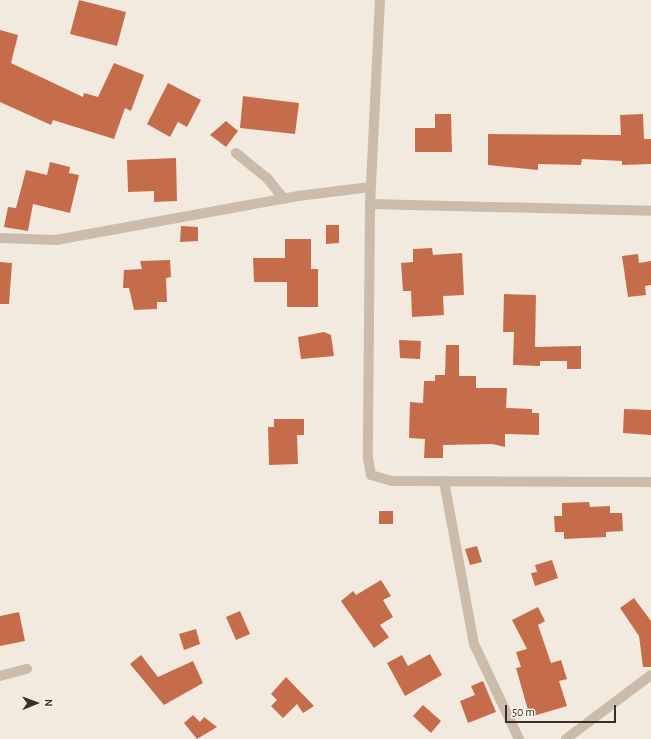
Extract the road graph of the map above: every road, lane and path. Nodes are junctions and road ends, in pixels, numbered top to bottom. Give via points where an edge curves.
1 (380, 0) edge
2 (236, 153) dead end
3 (370, 187) junction
4 (284, 199) junction
5 (370, 204) junction
6 (651, 211) edge
7 (0, 238) edge
8 (444, 481) junction
9 (651, 482) edge
10 (27, 669) dead end
11 (651, 674) edge
12 (0, 676) edge
13 (519, 739) edge
14 (566, 739) edge

1 - 3 street
2 - 4 street via 267,178
3 - 4 street
3 - 5 street
4 - 7 street via 56,240
5 - 6 street
5 - 8 street via 368,469 378,480
8 - 9 street
8 - 13 street via 474,644
10 - 12 street
11 - 14 street

